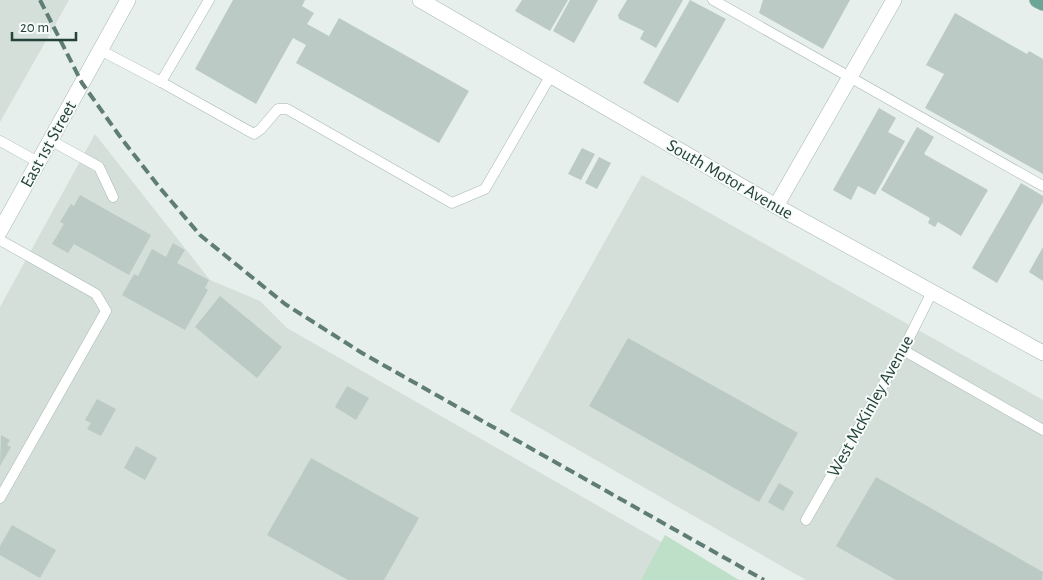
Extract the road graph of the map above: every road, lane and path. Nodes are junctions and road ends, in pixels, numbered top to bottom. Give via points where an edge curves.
1 (128, 0) edge
2 (209, 0) edge
3 (420, 0) edge
4 (713, 0) edge
5 (894, 0) edge
6 (1037, 0) edge
7 (1043, 4) edge
8 (100, 50) junction
9 (551, 75) junction
10 (850, 77) junction
11 (161, 82) junction
12 (50, 140) junction
13 (0, 141) edge
14 (38, 162) junction
15 (1043, 186) edge
16 (112, 197) dead end
17 (776, 206) junction
18 (0, 231) edge
19 (0, 240) edge
20 (932, 292) junction
21 (903, 350) junction
22 (1043, 353) edge
23 (1043, 430) edge
24 (0, 498) edge
25 (806, 520) dead end

1 - 8 street, East 1st Street
2 - 11 lane
3 - 9 street, South Motor Avenue
4 - 10 lane
5 - 10 street
6 - 7 main road
8 - 11 lane
8 - 12 street, East 1st Street
9 - 11 lane via 485,189 452,203 287,109 278,109 254,134
9 - 17 street, South Motor Avenue
10 - 15 lane
10 - 17 street
12 - 14 street, East 1st Street
12 - 16 lane via 99,167
13 - 14 lane
14 - 18 street, East 1st Street
17 - 20 street, South Motor Avenue
19 - 24 lane via 96,294 106,311
20 - 21 lane, West McKinley Avenue
20 - 22 street, South Motor Avenue
21 - 23 lane
21 - 25 lane, West McKinley Avenue

